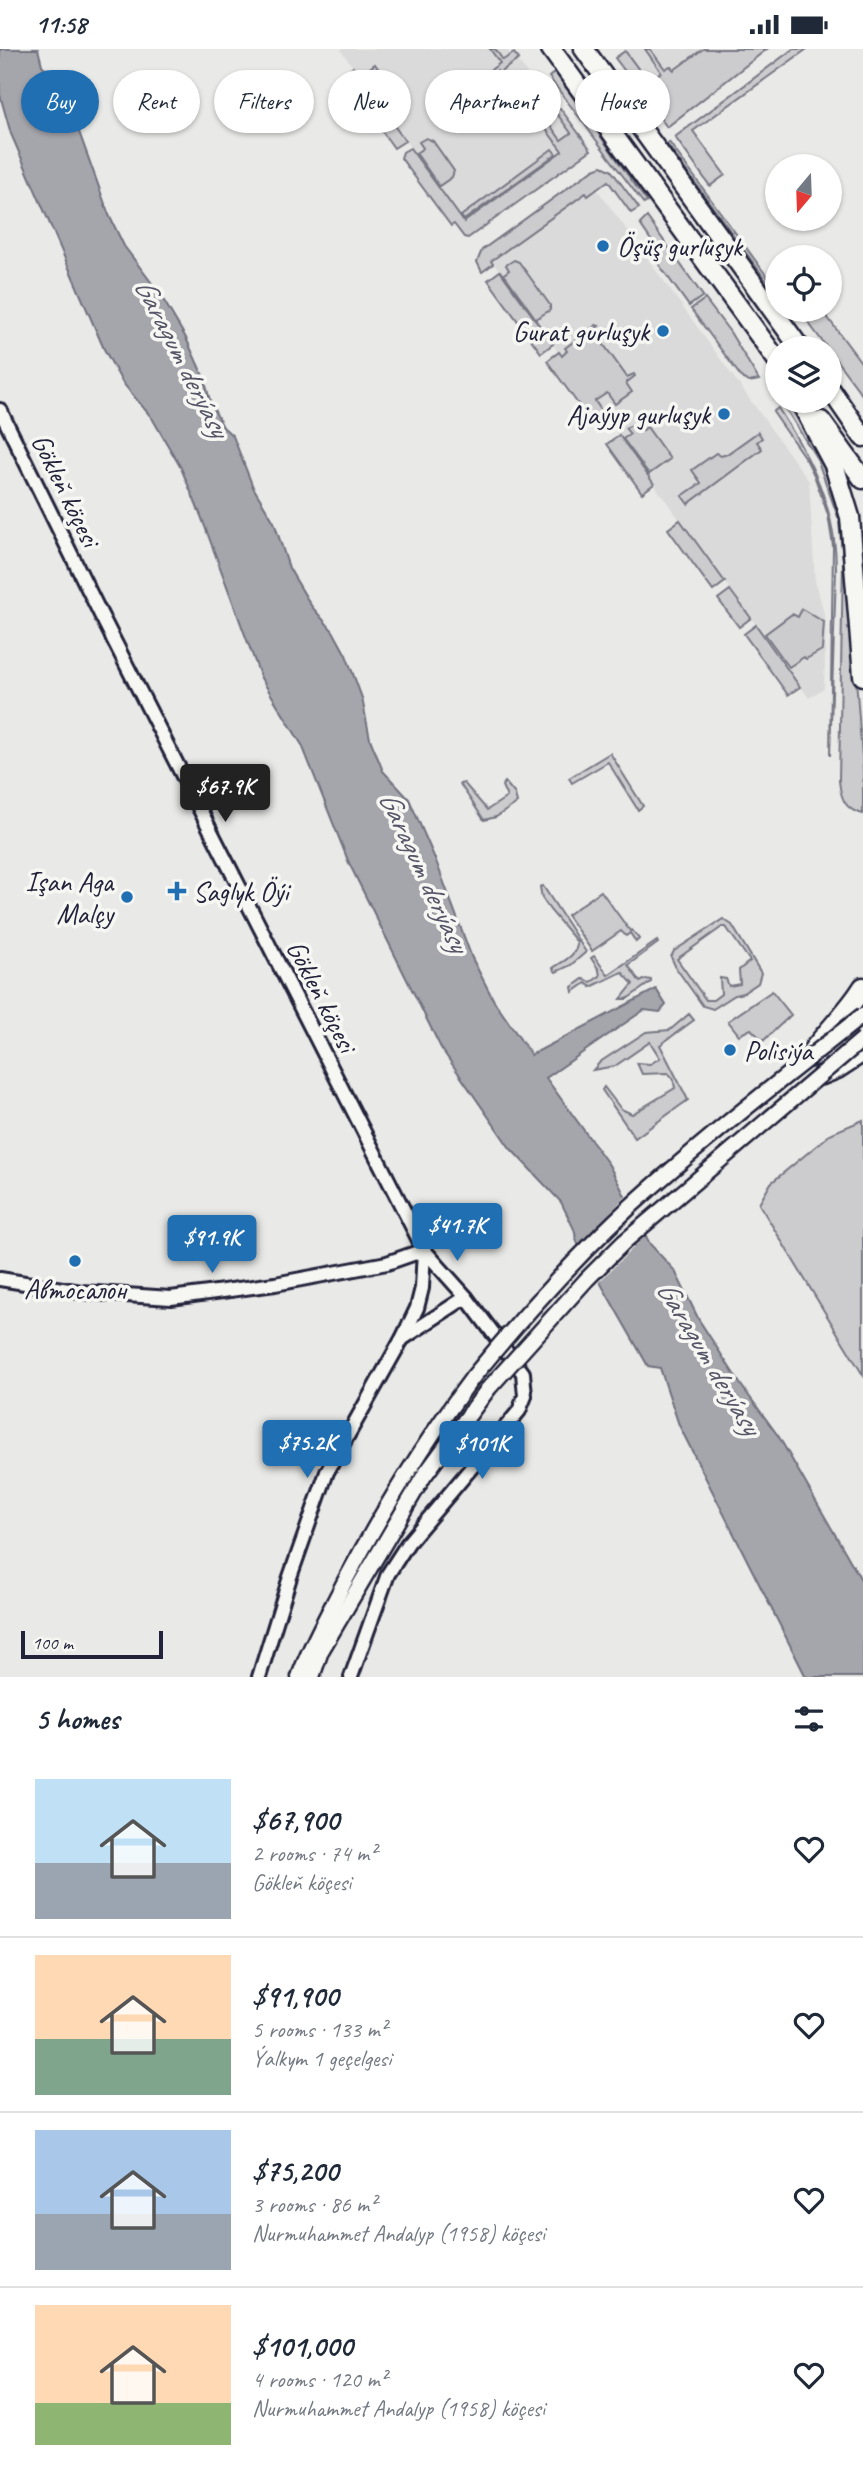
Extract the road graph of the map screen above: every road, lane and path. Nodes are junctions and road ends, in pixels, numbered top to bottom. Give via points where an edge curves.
1 (551, 49) edge
2 (584, 49) edge
3 (791, 336) edge
4 (765, 343) edge
5 (842, 395) edge
6 (842, 406) edge
7 (0, 410) edge
8 (806, 413) edge
9 (815, 413) edge
10 (863, 418) edge
11 (863, 437) edge
12 (863, 479) edge
13 (863, 675) edge
14 (863, 987) edge
15 (863, 1015) edge
16 (863, 1039) edge
17 (863, 1052) edge
18 (804, 1061) junction
19 (816, 1078) junction
20 (424, 1250) junction
21 (0, 1279) edge
22 (466, 1297) junction
23 (402, 1339) junction
24 (259, 1677) edge
25 (299, 1677) edge
26 (312, 1677) edge
27 (351, 1677) edge

1 - 4 highway
2 - 3 highway
5 - 10 highway
6 - 11 highway
7 - 20 street, Gökleň köçesi
8 - 13 highway via 834,465 850,517
9 - 12 highway
14 - 18 highway
15 - 18 main road, bridge
16 - 19 main road, bridge
17 - 19 highway, bridge
18 - 25 main road, bridge via 610,1227 473,1377 411,1466 370,1536
19 - 26 main road, bridge via 624,1242 488,1389 424,1476 321,1651
20 - 21 street via 387,1263 171,1298 81,1292
20 - 22 street
20 - 23 street, Gökleň köçesi via 422,1288
22 - 23 street
22 - 27 street via 523,1373 525,1396 519,1411 408,1543 388,1574
23 - 24 street, Gökleň köçesi via 327,1472

